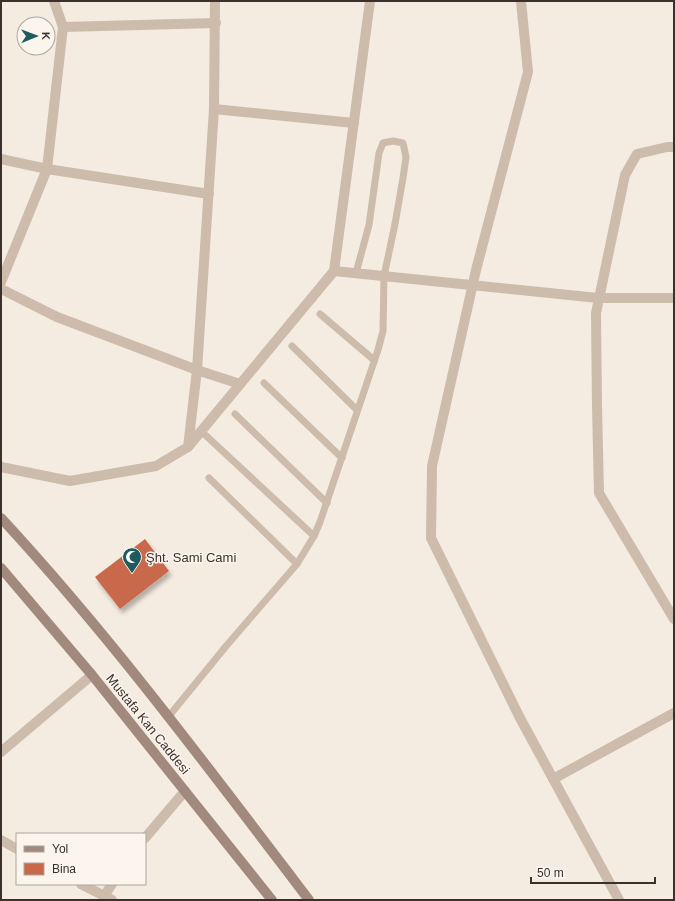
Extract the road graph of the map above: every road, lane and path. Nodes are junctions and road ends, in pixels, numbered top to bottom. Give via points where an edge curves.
1 (54, 1) edge
2 (215, 1) edge
3 (370, 1) edge
4 (521, 1) edge
5 (216, 23) junction
6 (63, 27) junction
7 (214, 109) junction
8 (354, 123) junction
9 (674, 147) edge
10 (1, 159) edge
11 (47, 169) junction
12 (209, 194) junction
13 (334, 271) junction
14 (356, 273) junction
15 (384, 276) junction
16 (1, 282) edge
17 (472, 286) junction
18 (1, 289) edge
19 (598, 298) junction
20 (674, 298) edge
21 (320, 314) dead end
22 (292, 346) dead end
23 (374, 360) junction
24 (197, 370) junction
25 (264, 383) dead end
26 (240, 384) junction
27 (358, 410) junction
28 (236, 414) dead end
29 (201, 431) junction
30 (188, 447) junction
31 (342, 458) junction
32 (1, 467) edge
33 (209, 478) dead end
34 (327, 503) junction
35 (1, 518) edge
36 (314, 536) junction
37 (296, 564) junction
38 (1, 568) edge
39 (674, 619) edge
40 (92, 674) junction
41 (674, 713) edge
42 (169, 716) junction
43 (1, 752) edge
44 (553, 779) junction
45 (185, 791) junction
46 (146, 837) edge
47 (1, 840) edge
48 (16, 848) edge
49 (83, 885) edge
50 (112, 885) edge
51 (106, 899) edge
52 (272, 900) edge
53 (309, 900) edge
54 (619, 900) edge

1 - 6 street
2 - 5 street
3 - 8 street
4 - 17 street via 528,72
5 - 6 street
5 - 7 street
6 - 11 street
7 - 8 street
7 - 12 street
8 - 13 street
9 - 19 street via 637,154 625,175
10 - 11 street
11 - 12 street
11 - 16 street
12 - 24 street
13 - 14 street
13 - 26 street
14 - 15 street
14 - 15 lane via 369,225 379,153 383,143 393,141 403,143 406,157
15 - 17 street
15 - 23 lane via 383,331
17 - 19 street
17 - 44 street via 432,466 431,538
18 - 24 street via 57,318
19 - 20 street
19 - 39 street via 596,406 599,494
21 - 23 lane
22 - 27 lane
23 - 27 lane
24 - 26 street
24 - 30 street
25 - 31 lane
26 - 29 street
27 - 31 lane
28 - 34 lane
29 - 30 street
29 - 36 lane
30 - 32 street via 156,466 70,481
31 - 34 lane
33 - 37 lane
34 - 36 lane
35 - 42 street
36 - 37 lane
37 - 42 lane
38 - 40 street, Mustafa Kan Caddesi
40 - 43 street
40 - 45 street, Mustafa Kan Caddesi
41 - 44 street
42 - 53 street
44 - 54 street
45 - 46 street
45 - 52 street, Mustafa Kan Caddesi
47 - 48 street
49 - 51 street
50 - 51 street

